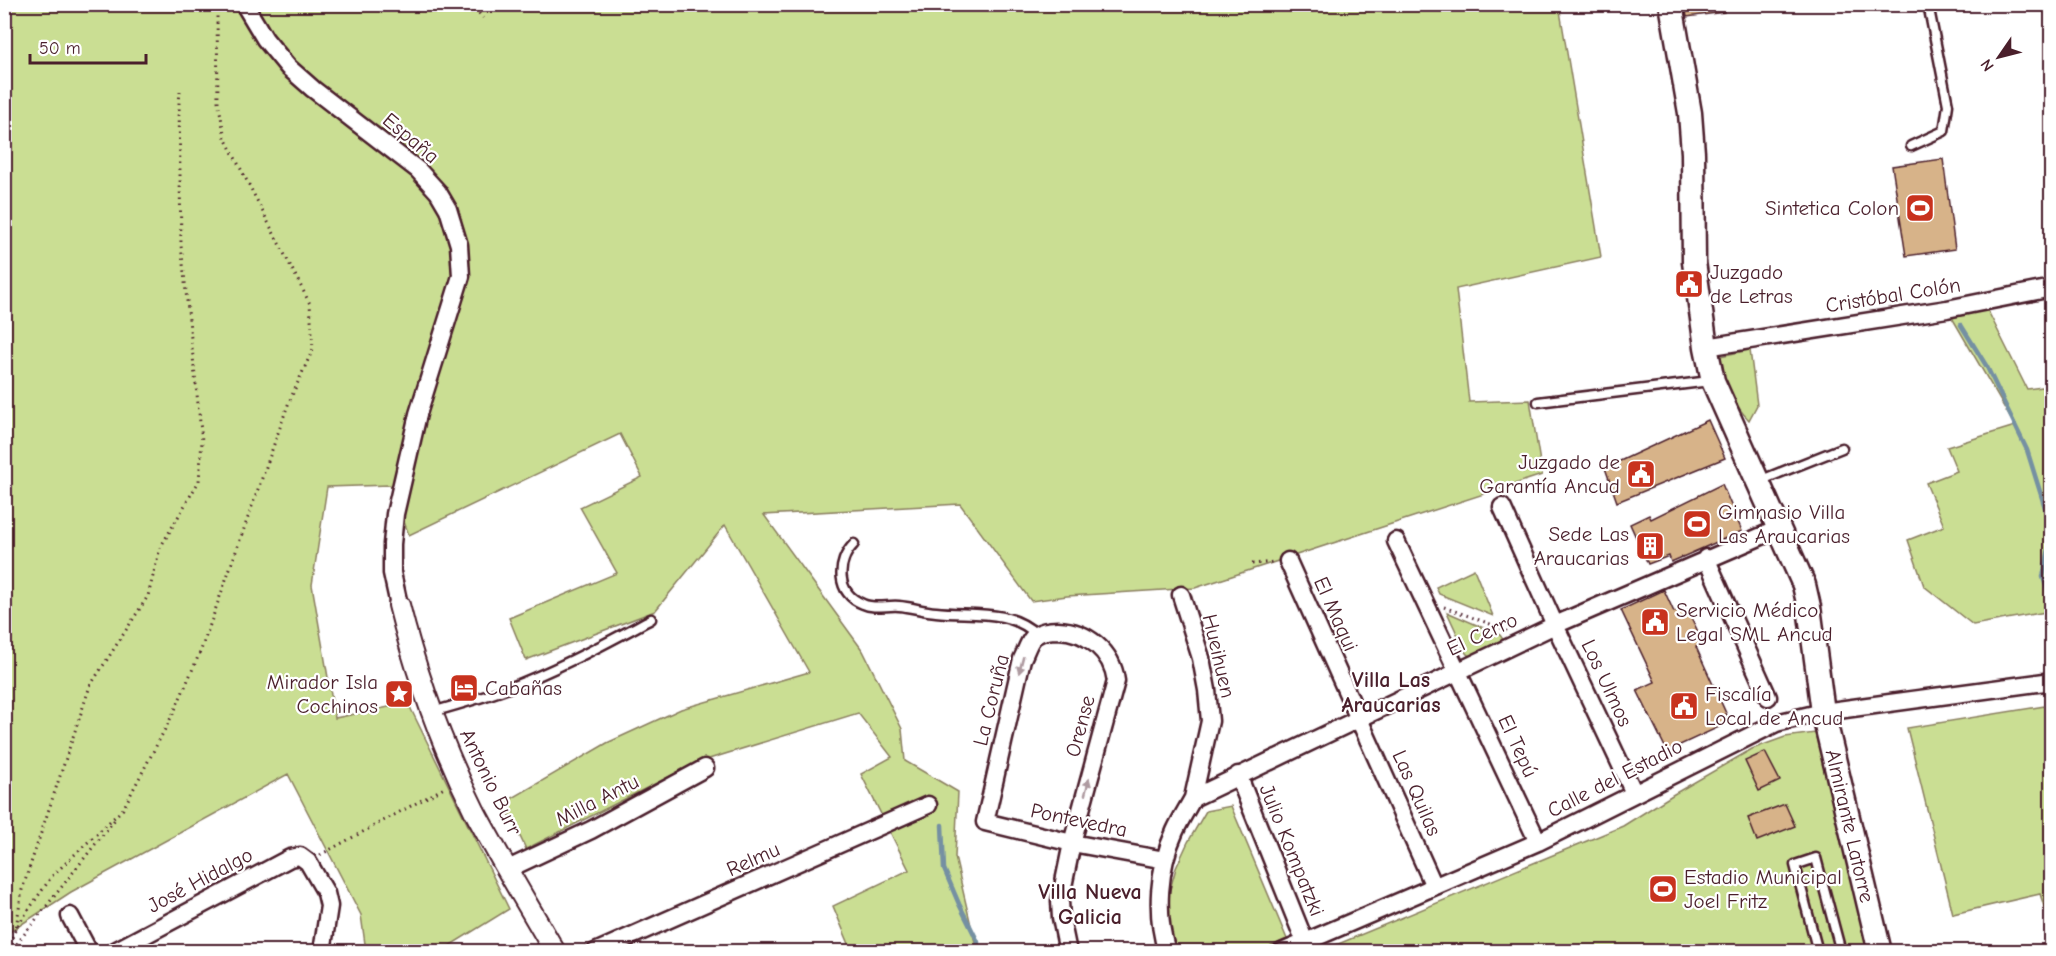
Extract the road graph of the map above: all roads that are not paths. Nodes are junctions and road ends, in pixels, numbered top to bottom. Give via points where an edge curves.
1 (244, 4) edge
2 (1671, 4) edge
3 (1928, 4) edge
4 (1911, 146) dead end
5 (2052, 288) edge
6 (1706, 347) junction
7 (1713, 381) junction
8 (1538, 402) dead end
9 (418, 414) joint
10 (1842, 448) dead end
11 (1758, 482) junction
12 (1502, 507) dead end
13 (1778, 528) junction
14 (1396, 541) dead end
15 (854, 544) dead end
16 (1706, 558) junction
17 (1288, 561) road end
18 (1181, 595) dead end
19 (399, 605) joint
20 (651, 619) dead end
21 (1555, 625) junction
22 (1036, 634) junction
23 (1457, 670) junction
24 (2052, 681) edge
25 (1767, 697) dead end
26 (432, 712) junction
27 (1823, 712) junction
28 (1358, 718) junction
29 (705, 768) dead end
30 (1238, 775) junction
31 (1634, 793) junction
32 (1193, 798) junction
33 (928, 805) dead end
34 (985, 822) joint
35 (1538, 842) junction
36 (1072, 843) junction
37 (1165, 860) junction
38 (508, 869) junction
39 (1434, 886) junction
40 (69, 916) dead end
41 (1305, 942) junction
42 (89, 951) edge
43 (113, 951) edge
44 (322, 951) edge
45 (555, 951) edge
46 (596, 951) edge
47 (1068, 951) edge
48 (1167, 951) edge
49 (1282, 951) edge
50 (1818, 951) edge
51 (1841, 951) edge
52 (1880, 951) edge

1 - 9 street, España via 288,67 418,170 448,209 459,245 461,276
2 - 6 main road, Almirante Latorre via 1690,113 1694,262
3 - 4 lane via 1948,105 1944,131
5 - 6 street, Cristóbal Colón via 1947,309
6 - 7 main road, Almirante Latorre
7 - 8 lane
7 - 11 main road, Almirante Latorre
9 - 19 street, Antonio Burr via 395,514 392,573
10 - 11 lane
11 - 13 main road, Almirante Latorre
12 - 21 street, Los Ulmos
13 - 16 street, El Cerro
13 - 27 main road, Almirante Latorre via 1804,585
14 - 23 street, El Tepú
15 - 22 lane via 844,557 841,573 845,590 855,601 869,606 999,616 1024,624
16 - 21 street, El Cerro
16 - 25 street
17 - 28 street, El Maqui
18 - 32 street, Hueihuen via 1201,658 1210,721
19 - 26 street, Antonio Burr
20 - 26 lane via 543,674
21 - 23 street, El Cerro
21 - 31 street, Los Ulmos
22 -> 34 street, La Coruña via 1022,659
36 -> 22 street, Orense via 1115,673 1091,639 1080,633 1053,630
23 - 28 street, El Cerro
23 - 35 street, El Tepú
24 - 27 street, Calle del Estadio
26 - 38 street, Antonio Burr via 475,812
27 - 31 street, Calle del Estadio via 1776,723
27 - 52 main road, Almirante Latorre
28 - 30 street, El Cerro
28 - 39 street, Las Quilas
29 - 38 street, Milla Antu via 591,830
30 - 32 street, El Cerro
30 - 41 street, Julio Kompatzki
31 - 35 street, Calle del Estadio
32 - 37 street via 1174,831
33 - 46 street, Relmu
34 - 36 street, Pontevedra
35 - 39 street, Calle del Estadio
36 - 37 street, Pontevedra
36 - 47 street, Orense via 1060,901
37 - 48 street via 1160,894 1161,933
38 - 45 street, Antonio Burr
39 - 41 street, Calle del Estadio
40 - 42 street
41 - 49 street, Calle del Estadio
43 - 44 street, José Hidalgo via 300,856 308,862 329,906
50 - 51 lane via 1795,865 1816,858

